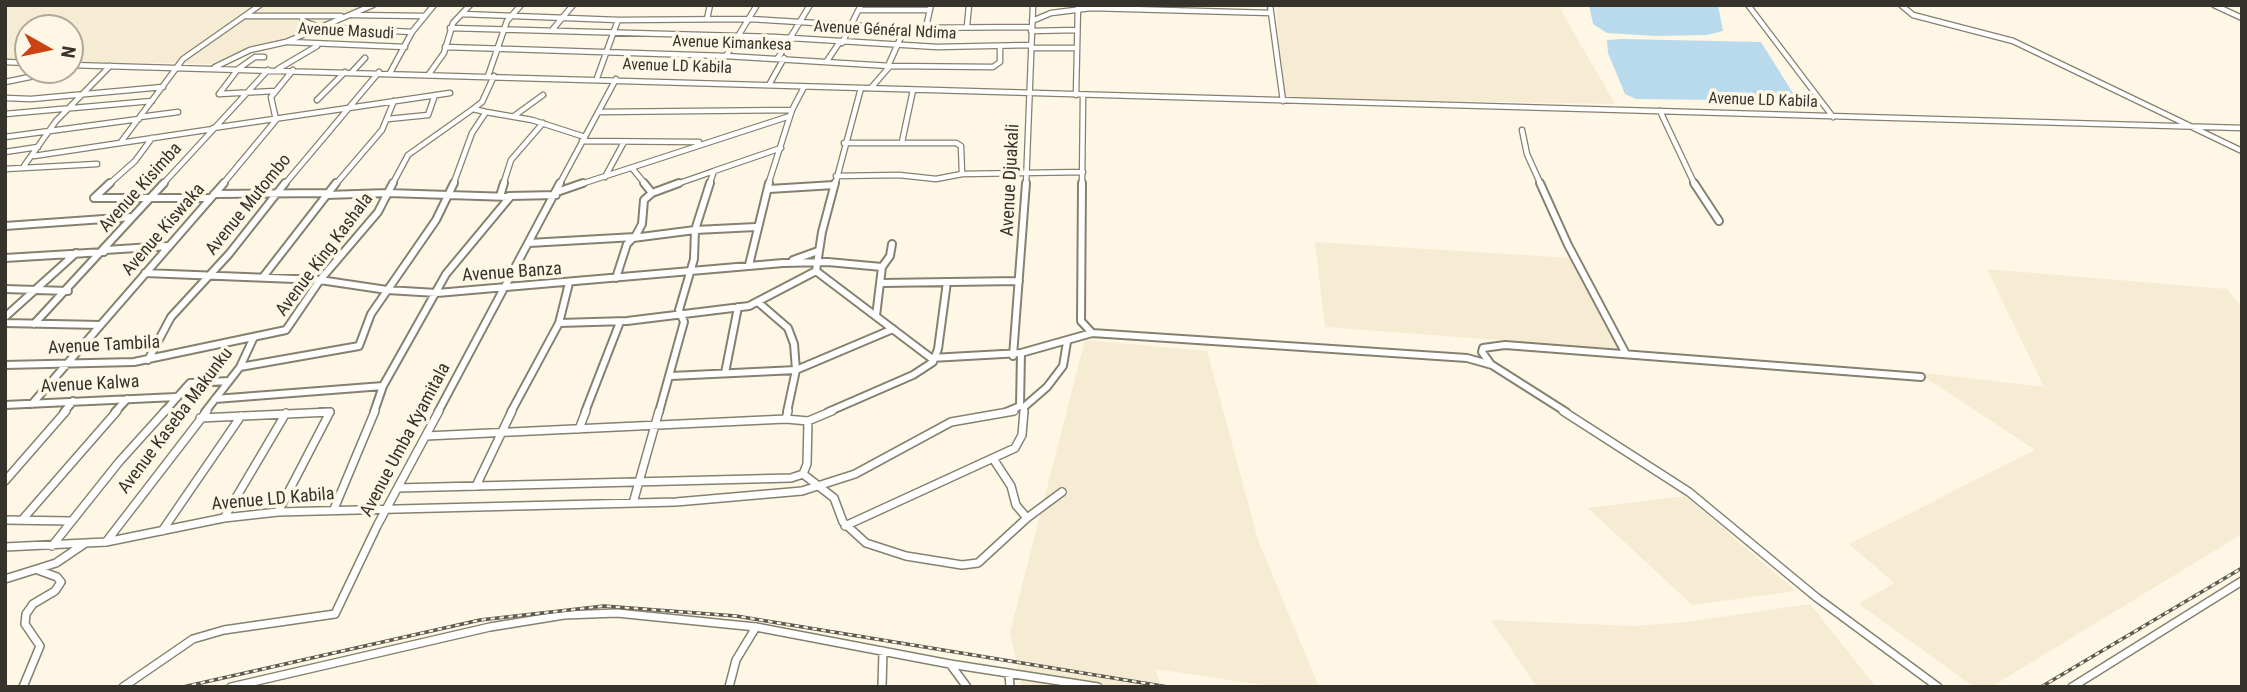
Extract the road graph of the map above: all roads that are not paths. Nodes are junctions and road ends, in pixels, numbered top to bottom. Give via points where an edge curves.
1 (260, 5) edge
2 (373, 5) edge
3 (434, 5) edge
4 (470, 5) edge
5 (521, 5) edge
6 (573, 5) edge
7 (710, 5) edge
8 (757, 5) edge
9 (810, 5) edge
10 (968, 5) edge
11 (1033, 5) edge
12 (1247, 5) edge
13 (1270, 5) edge
14 (1748, 5) edge
15 (1901, 5) edge
16 (2214, 5) edge
17 (1172, 7) edge
18 (861, 8) edge
19 (930, 8) edge
20 (1078, 8) edge
21 (1206, 8) edge
22 (1249, 12) junction
23 (1271, 13) junction
24 (461, 14) junction
25 (512, 15) junction
26 (246, 16) junction
27 (302, 16) junction
28 (345, 16) junction
29 (424, 16) junction
30 (565, 16) junction
31 (2242, 18) edge
32 (706, 19) junction
33 (750, 19) junction
34 (618, 20) junction
35 (802, 22) junction
36 (853, 26) junction
37 (967, 26) junction
38 (1031, 26) junction
39 (319, 27) junction
40 (926, 27) junction
41 (450, 28) junction
42 (504, 28) junction
43 (905, 28) junction
44 (554, 29) junction
45 (1077, 30) junction
46 (412, 32) junction
47 (613, 32) junction
48 (738, 38) junction
49 (791, 39) junction
50 (286, 42) junction
51 (841, 43) junction
52 (318, 45) junction
53 (900, 46) junction
54 (1000, 46) junction
55 (405, 47) junction
56 (445, 47) junction
57 (1031, 47) junction
58 (1077, 47) junction
59 (499, 48) junction
60 (608, 51) junction
61 (726, 56) junction
62 (264, 57) dead end
63 (365, 58) dead end
64 (781, 58) junction
65 (827, 61) junction
66 (84, 66) edge
67 (110, 66) junction
68 (889, 66) junction
69 (179, 67) junction
70 (214, 68) junction
71 (238, 69) junction
72 (268, 70) junction
73 (277, 70) junction
74 (293, 70) junction
75 (348, 72) junction
76 (379, 72) junction
77 (390, 73) junction
78 (429, 74) junction
79 (491, 76) junction
80 (597, 78) junction
81 (616, 79) junction
82 (769, 85) junction
83 (163, 87) junction
84 (804, 87) junction
85 (861, 88) junction
86 (871, 88) junction
87 (912, 90) junction
88 (275, 91) junction
89 (243, 93) junction
90 (450, 93) dead end
91 (1030, 93) junction
92 (82, 94) junction
93 (435, 95) junction
94 (543, 95) dead end
95 (1080, 95) junction
96 (5, 97) edge
97 (317, 100) dead end
98 (152, 101) junction
99 (394, 101) junction
100 (1283, 101) junction
101 (350, 107) junction
102 (473, 109) junction
103 (65, 110) junction
104 (1660, 111) junction
105 (178, 112) dead end
106 (486, 112) junction
107 (599, 112) junction
108 (791, 113) junction
109 (5, 114) edge
110 (513, 116) junction
111 (1833, 117) junction
112 (139, 118) junction
113 (276, 118) junction
114 (388, 119) junction
115 (543, 123) junction
116 (2193, 127) junction
117 (213, 128) junction
118 (2242, 128) edge
119 (1522, 130) dead end
120 (48, 131) junction
121 (5, 137) edge
122 (152, 138) junction
123 (584, 139) junction
124 (121, 142) junction
125 (624, 142) junction
126 (704, 142) junction
127 (902, 142) junction
128 (844, 143) junction
129 (39, 146) junction
130 (781, 148) junction
131 (2242, 151) edge
132 (5, 152) edge
133 (33, 156) junction
134 (97, 164) dead end
135 (24, 166) junction
136 (632, 168) junction
137 (5, 169) edge
138 (714, 171) junction
139 (1083, 172) junction
140 (1025, 173) junction
141 (962, 174) junction
142 (836, 176) junction
143 (605, 177) junction
144 (834, 185) junction
145 (769, 189) junction
146 (278, 192) junction
147 (388, 193) junction
148 (557, 193) junction
149 (652, 193) junction
150 (327, 194) junction
151 (449, 195) junction
152 (212, 196) junction
153 (500, 196) junction
154 (509, 196) junction
155 (149, 198) junction
156 (132, 217) junction
157 (1718, 221) dead end
158 (5, 226) edge
159 (756, 227) junction
160 (695, 230) junction
161 (635, 237) junction
162 (529, 243) junction
163 (892, 244) dead end
164 (168, 246) junction
165 (104, 251) junction
166 (818, 251) junction
167 (76, 253) junction
168 (5, 258) edge
169 (816, 262) junction
170 (783, 263) junction
171 (750, 265) junction
172 (882, 267) junction
173 (689, 271) junction
174 (816, 271) junction
175 (145, 273) junction
176 (207, 276) junction
177 (264, 277) junction
178 (616, 278) junction
179 (320, 280) junction
180 (1019, 281) junction
181 (947, 282) junction
182 (569, 283) junction
183 (881, 283) junction
184 (5, 289) edge
185 (68, 290) junction
186 (387, 290) junction
187 (502, 290) junction
188 (35, 291) junction
189 (436, 293) junction
190 (759, 303) junction
191 (738, 307) junction
192 (681, 313) junction
193 (876, 316) junction
194 (5, 317) edge
195 (620, 322) junction
196 (5, 323) edge
197 (559, 323) junction
198 (34, 324) junction
199 (100, 325) junction
200 (893, 328) junction
201 (286, 330) joint
202 (1092, 333) junction
203 (253, 339) junction
204 (1067, 342) junction
205 (1021, 353) junction
206 (1626, 354) junction
207 (1013, 356) junction
208 (935, 359) junction
209 (148, 360) junction
210 (68, 362) junction
211 (5, 365) edge
212 (1492, 365) junction
213 (240, 367) junction
214 (796, 370) junction
215 (725, 373) junction
216 (671, 376) junction
217 (1921, 377) dead end
218 (229, 381) junction
219 (383, 386) junction
220 (176, 397) junction
221 (127, 399) junction
222 (215, 399) junction
223 (73, 401) junction
224 (32, 404) junction
225 (5, 405) edge
226 (1022, 406) junction
227 (286, 413) junction
228 (241, 416) junction
229 (200, 418) junction
230 (786, 419) junction
231 (808, 421) junction
232 (656, 427) junction
233 (579, 429) junction
234 (499, 434) junction
235 (426, 436) junction
236 (994, 460) junction
237 (803, 474) junction
238 (5, 481) edge
239 (640, 482) junction
240 (476, 486) junction
241 (818, 486) junction
242 (398, 488) junction
243 (1062, 492) dead end
244 (634, 503) junction
245 (387, 508) junction
246 (334, 509) junction
247 (278, 512) junction
248 (224, 518) junction
249 (1027, 518) junction
250 (5, 520) edge
251 (22, 520) junction
252 (71, 521) junction
253 (845, 526) junction
254 (162, 531) junction
255 (106, 542) junction
256 (85, 544) junction
257 (52, 546) junction
258 (5, 547) edge
259 (38, 570) junction
260 (5, 579) edge
261 (2242, 580) edge
262 (756, 627) junction
263 (883, 650) junction
264 (950, 664) junction
265 (1009, 674) junction
266 (23, 687) edge
267 (123, 687) edge
268 (230, 687) edge
269 (729, 687) edge
270 (882, 687) edge
271 (967, 687) edge
272 (1010, 687) edge
273 (1098, 687) edge
274 (1938, 687) edge
275 (2072, 687) edge

1 - 26 street
2 - 28 street
3 - 29 street
4 - 24 street
5 - 25 street
6 - 30 street
7 - 32 street
8 - 33 street
9 - 35 street
10 - 37 street
11 - 38 street, Avenue Djuakali
12 - 22 street
13 - 23 street
14 - 111 street
15 - 116 street via 1913,15 2003,37
16 - 31 street
17 - 20 street
17 - 21 street
18 - 19 street
18 - 36 street
19 - 40 street
20 - 38 street via 1051,13
20 - 45 street
21 - 22 street
22 - 23 street
23 - 100 street
24 - 25 street
24 - 41 street
25 - 30 street
25 - 42 street
26 - 27 street
26 - 69 street via 224,27
27 - 28 street
27 - 39 street via 303,21
28 - 29 street
28 - 39 street
29 - 46 street
30 - 34 street
30 - 44 street
32 - 33 street
32 - 34 street
33 - 35 street
33 - 48 street
34 - 47 street
35 - 36 street
35 - 49 street
36 - 43 street
36 - 51 street
37 - 38 street
37 - 40 street
38 - 45 street
38 - 57 street, Avenue Djuakali
39 - 46 street
39 - 50 street
40 - 43 street
41 - 42 street, Avenue Général Ndima
41 - 56 street
42 - 44 street, Avenue Général Ndima
42 - 59 street
43 - 53 street
44 - 47 street, Avenue Général Ndima
45 - 58 street
46 - 55 street
47 - 48 street, Avenue Général Ndima
47 - 60 street
48 - 49 street, Avenue Général Ndima
48 - 61 street
49 - 51 street, Avenue Général Ndima
49 - 64 street
50 - 52 street, Avenue Masudi
50 - 70 street via 250,50
51 - 53 street, Avenue Général Ndima
51 - 65 street
52 - 55 street, Avenue Masudi
52 - 73 street
53 - 54 street, Avenue Général Ndima
53 - 68 street
54 - 57 street, Avenue Général Ndima
54 - 68 street, Avenue Kimankesa via 1000,62 993,67
55 - 77 street
56 - 59 street, Avenue Kimankesa
56 - 78 street
57 - 58 street, Avenue Général Ndima
57 - 91 street, Avenue Djuakali
58 - 95 street
59 - 60 street, Avenue Kimankesa
59 - 79 street
60 - 61 street, Avenue Kimankesa
60 - 80 street
61 - 64 street, Avenue Kimankesa
62 - 71 street via 255,57
63 - 75 street
64 - 65 street, Avenue Kimankesa
64 - 82 street
65 - 68 street, Avenue Kimankesa
66 - 67 street, Avenue LD Kabila
67 - 69 street, Avenue LD Kabila
67 - 92 street
68 - 86 street
69 - 70 street, Avenue LD Kabila
69 - 83 street
70 - 71 street, Avenue LD Kabila
71 - 72 street, Avenue LD Kabila
71 - 89 street via 219,94
72 - 73 street, Avenue LD Kabila
72 - 89 street, Avenue Kisimba
73 - 74 street, Avenue LD Kabila
74 - 75 street, Avenue LD Kabila
74 - 88 street
75 - 76 street, Avenue LD Kabila
75 - 97 street
76 - 77 street, Avenue LD Kabila
76 - 101 street, Avenue Mutombo
77 - 78 street, Avenue LD Kabila
78 - 79 street, Avenue LD Kabila
79 - 80 street, Avenue LD Kabila
79 - 102 street via 482,102
80 - 81 street, Avenue LD Kabila
81 - 82 street, Avenue LD Kabila
81 - 107 street, Avenue Umba Kyamitala
82 - 84 street, Avenue LD Kabila
83 - 92 street
83 - 98 street
84 - 85 street, Avenue LD Kabila
84 - 108 street
85 - 86 street, Avenue LD Kabila
85 - 128 street
86 - 87 street, Avenue LD Kabila
87 - 91 street, Avenue LD Kabila
87 - 127 street
88 - 89 street
88 - 113 street via 270,100
89 - 117 street, Avenue Kisimba
90 - 93 street
91 - 95 street, Avenue LD Kabila
91 - 140 street, Avenue Djuakali
92 - 96 street
92 - 103 street
93 - 99 street
93 - 114 street via 428,115
94 - 110 street
95 - 100 street, Avenue LD Kabila
95 - 139 street
98 - 103 street
98 - 112 street
99 - 101 street
99 - 114 street
100 - 104 street, Avenue LD Kabila
101 - 113 street
101 - 146 street, Avenue Mutombo
102 - 106 street
102 - 147 street, Avenue King Kashala via 413,150
103 - 109 street
103 - 120 street
104 - 111 street, Avenue LD Kabila
104 - 157 street via 1694,184
105 - 112 street
106 - 110 street
106 - 151 street via 472,133
107 - 108 street
107 - 123 street, Avenue Umba Kyamitala
108 - 126 street
108 - 130 street
110 - 115 street
111 - 116 street, Avenue LD Kabila
112 - 120 street
112 - 124 street
113 - 117 street
113 - 152 street, Avenue Kiswaka
114 - 150 street
115 - 123 street
115 - 153 street via 510,160
116 - 118 street, Avenue LD Kabila
116 - 131 street
117 - 122 street
117 - 155 street, Avenue Kisimba
119 - 206 street via 1527,154 1568,245
120 - 121 street
120 - 129 street
122 - 124 street
122 - 155 street via 135,161 94,198
123 - 125 street
123 - 148 street, Avenue Umba Kyamitala
124 - 133 street
125 - 126 street
125 - 143 street
126 - 136 street
127 - 128 street
127 - 141 street via 959,144
128 - 142 street
129 - 132 street
129 - 133 street
130 - 138 street
130 - 145 street
133 - 135 street
134 - 135 street
135 - 137 street
136 - 143 street
136 - 149 street
138 - 149 street
138 - 160 street
139 - 140 street
139 - 202 street via 1081,321
140 - 141 street
140 - 180 street, Avenue Djuakali
141 - 142 street via 936,179
142 - 144 street
143 - 148 street
144 - 145 street
144 - 166 street
145 - 159 street
146 - 150 street
146 - 152 street
146 - 176 street, Avenue Mutombo
147 - 150 street
147 - 151 street
147 - 179 street, Avenue King Kashala via 364,232
148 - 154 street
148 - 162 street, Avenue Umba Kyamitala
149 - 161 street via 644,200 642,225
150 - 177 street
151 - 153 street
151 - 186 street
152 - 155 street
152 - 164 street, Avenue Kiswaka
153 - 154 street
154 - 189 street via 448,271
155 - 156 street, Avenue Kisimba
156 - 158 street
156 - 165 street, Avenue Kisimba
159 - 160 street
159 - 171 street
160 - 161 street
160 - 173 street
161 - 162 street
161 - 178 street via 627,244
162 - 187 street, Avenue Umba Kyamitala
163 - 172 street
164 - 165 street
164 - 175 street, Avenue Kiswaka
165 - 167 street
165 - 185 street, Avenue Kisimba
166 - 169 street
166 - 170 street
167 - 168 street
167 - 188 street
169 - 170 street, Avenue Banza
169 - 172 street, Avenue Banza
169 - 174 street
170 - 171 street, Avenue Banza
171 - 173 street, Avenue Banza
172 - 183 street
173 - 178 street, Avenue Banza
173 - 192 street
174 - 190 street
174 - 193 street
175 - 176 street, Avenue Banza
175 - 199 street, Avenue Kiswaka
176 - 177 street, Avenue Banza
176 - 209 street, Avenue Mutombo via 171,317
177 - 179 street, Avenue Banza
178 - 182 street, Avenue Banza
179 - 186 street, Avenue Banza
179 - 201 street, Avenue King Kashala
180 - 181 street
180 - 207 street, Avenue Djuakali
181 - 183 street
181 - 208 street
182 - 187 street, Avenue Banza
182 - 197 street
183 - 193 street
184 - 188 street
185 - 188 street
185 - 198 street, Avenue Kisimba
186 - 189 street, Avenue Banza
186 - 213 street via 357,347
187 - 189 street, Avenue Banza
187 - 235 street, Avenue Umba Kyamitala
188 - 194 street
189 - 219 street
190 - 191 street
190 - 214 street via 791,334
191 - 192 street
191 - 215 street
192 - 195 street
192 - 216 street via 684,322
193 - 200 street
195 - 197 street
195 - 233 street
196 - 198 street
197 - 234 street
198 - 199 street
199 - 210 street, Avenue Kiswaka
200 - 208 street
200 - 214 street
201 - 203 street, Avenue Tambila
202 - 204 street
202 - 212 street via 1467,358
203 - 209 street, Avenue Tambila
203 - 213 street, Avenue Kaseba Makunku
204 - 205 street
204 - 226 street via 1063,366 1047,387
205 - 207 street
205 - 226 street
206 - 212 street via 1495,345 1482,352
206 - 217 street
207 - 208 street
208 - 231 street via 913,376
209 - 210 street, Avenue Tambila
210 - 211 street, Avenue Tambila
210 - 224 street, Avenue Kiswaka
212 - 274 street via 1689,492 1816,597
213 - 218 street, Avenue Kaseba Makunku
214 - 215 street
214 - 230 street
215 - 216 street
216 - 232 street
218 - 220 street via 192,382
218 - 222 street, Avenue Kaseba Makunku
219 - 222 street
219 - 246 street
220 - 221 street, Avenue Kalwa
220 - 252 street
221 - 223 street, Avenue Kalwa
221 - 251 street
222 - 229 street, Avenue Kaseba Makunku
223 - 224 street, Avenue Kalwa
223 - 238 street
224 - 225 street, Avenue Kalwa
226 - 236 street via 1020,442
226 - 241 street, Avenue LD Kabila via 1003,414 951,422 855,474
227 - 228 street
227 - 247 street via 330,413
227 - 248 street
228 - 229 street
228 - 254 street
229 - 255 street, Avenue Kaseba Makunku
230 - 231 street
230 - 232 street
231 - 237 street
232 - 233 street
232 - 239 street
233 - 234 street
234 - 235 street
234 - 240 street
235 - 242 street, Avenue Umba Kyamitala
236 - 249 street
236 - 253 street
237 - 239 street
237 - 241 street
239 - 240 street
239 - 244 street
240 - 242 street
241 - 244 street, Avenue LD Kabila via 784,494
241 - 253 street via 838,502
242 - 245 street, Avenue Umba Kyamitala
243 - 249 street
244 - 245 street, Avenue LD Kabila
245 - 246 street, Avenue LD Kabila
245 - 267 street, Avenue Umba Kyamitala via 335,614 193,639
246 - 247 street, Avenue LD Kabila
247 - 248 street, Avenue LD Kabila
248 - 254 street, Avenue LD Kabila
249 - 253 street via 978,563 962,565 874,548
250 - 251 street
251 - 252 street
252 - 257 street
254 - 255 street, Avenue LD Kabila
255 - 256 street, Avenue LD Kabila
256 - 257 street, Avenue LD Kabila
256 - 259 street
257 - 258 street, Avenue LD Kabila
259 - 260 street
259 - 266 street via 61,582 26,614 25,624 40,646
261 - 275 street
262 - 263 street
262 - 268 street via 652,615 564,615 490,627
262 - 269 street via 736,660
263 - 264 street
263 - 270 street
264 - 265 street
264 - 271 street
265 - 272 street
265 - 273 street

